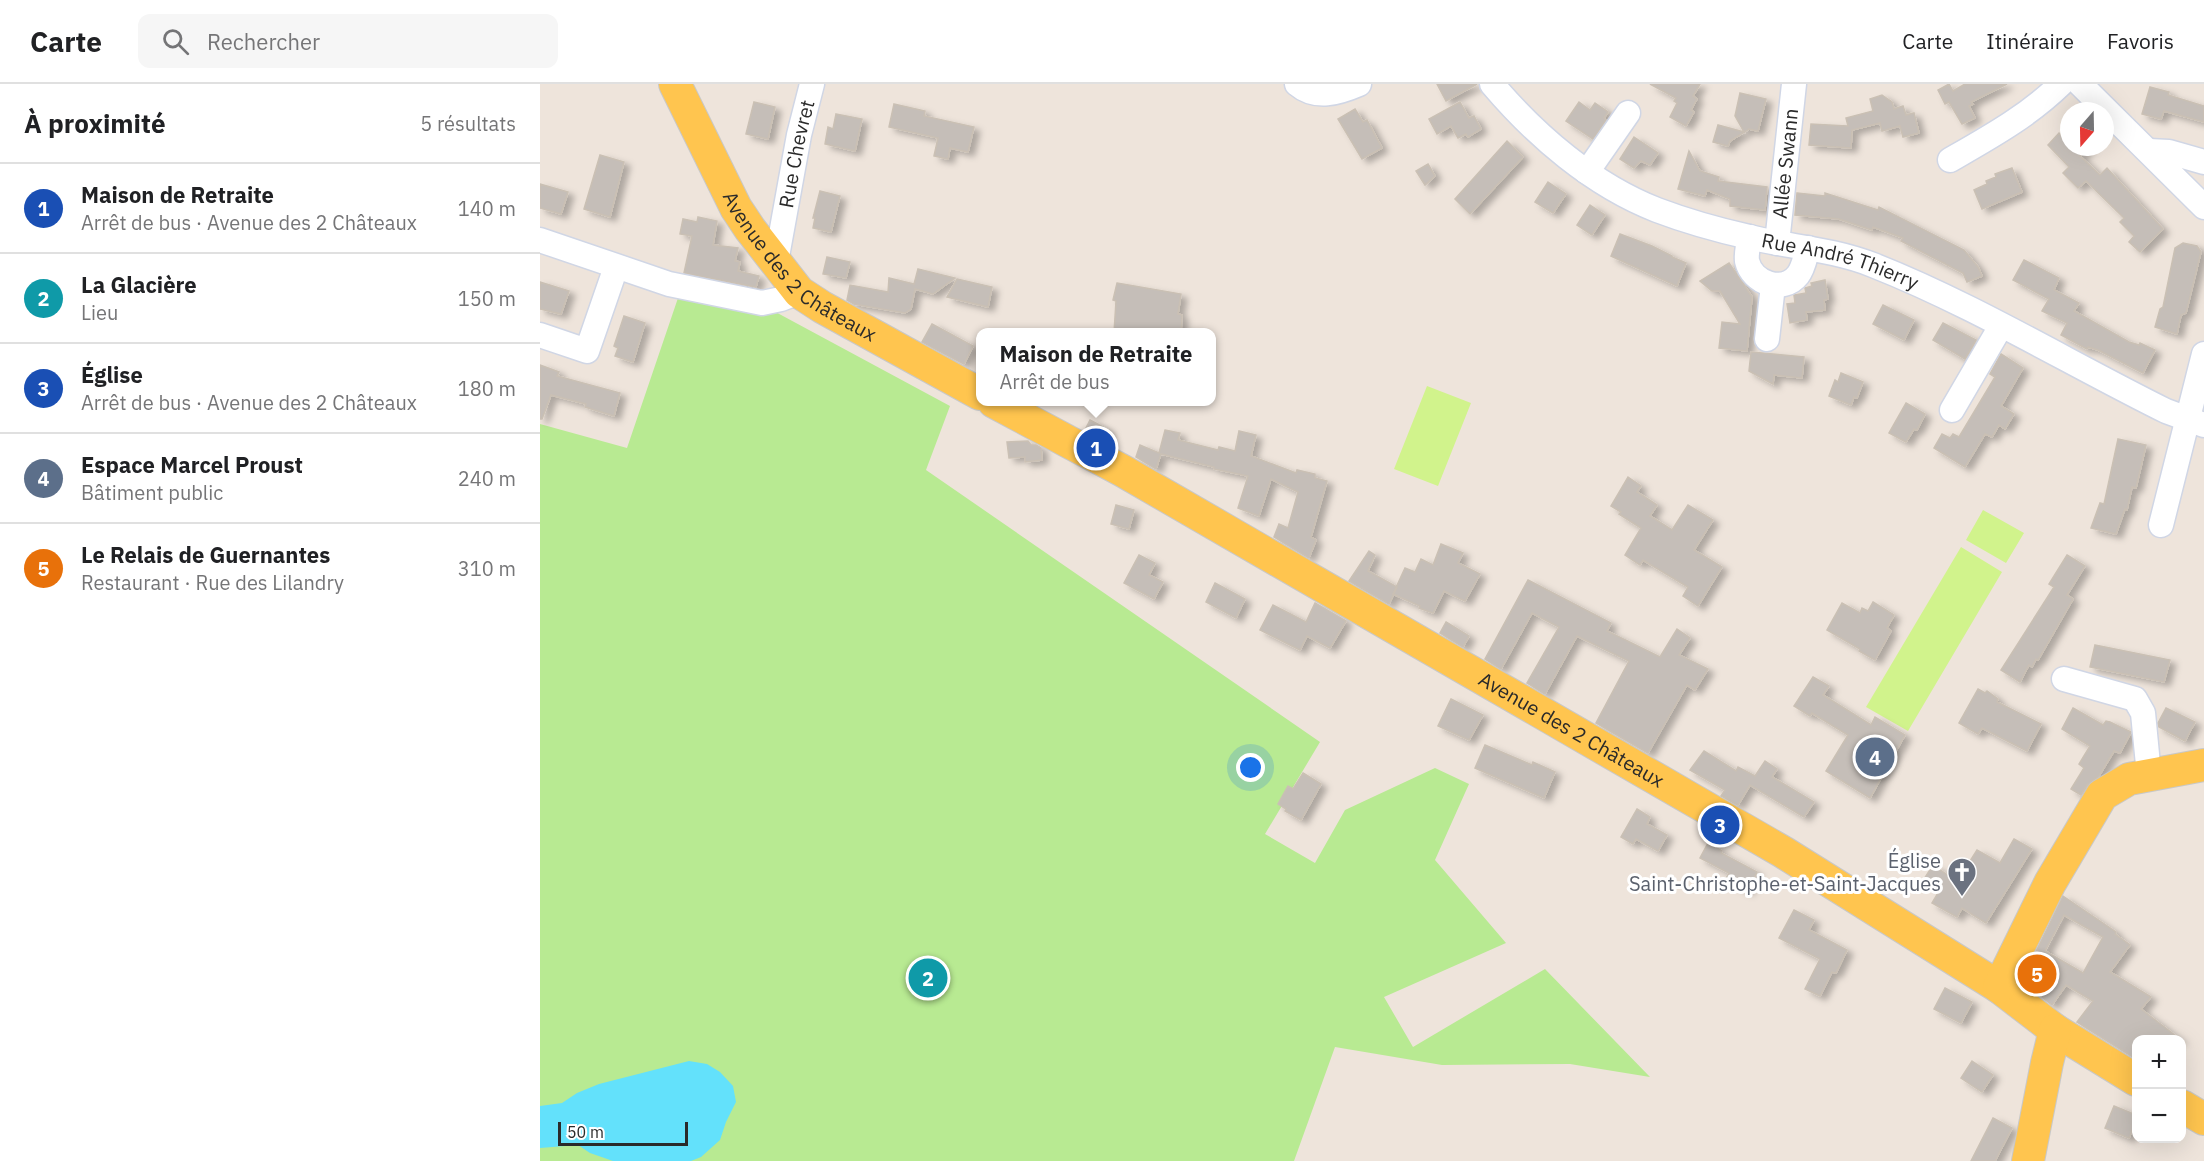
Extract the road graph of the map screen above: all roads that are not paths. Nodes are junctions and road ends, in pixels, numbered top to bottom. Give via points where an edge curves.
1 (675, 84) edge
2 (812, 84) edge
3 (1297, 84) edge
4 (1359, 84) edge
5 (1492, 84) edge
6 (1794, 84) edge
7 (2061, 84) edge
8 (2080, 84) edge
9 (1628, 113) dead end
10 (2149, 151) junction
11 (1950, 160) dead end
12 (2204, 162) edge
13 (1587, 172) junction
14 (2204, 207) edge
15 (1750, 237) junction
16 (540, 240) edge
17 (1777, 243) junction
18 (1808, 248) junction
19 (776, 262) junction
20 (616, 267) junction
21 (1773, 285) junction
22 (799, 292) junction
23 (2001, 326) junction
24 (540, 335) edge
25 (1767, 339) dead end
26 (2204, 354) edge
27 (976, 391) edge
28 (1001, 406) edge
29 (1952, 410) dead end
30 (2196, 423) edge
31 (2162, 525) dead end
32 (2064, 679) dead end
33 (2204, 765) edge
34 (2149, 775) junction
35 (1999, 987) junction
36 (2055, 1030) junction
37 (2132, 1078) edge
38 (2186, 1109) edge
39 (2204, 1119) edge
40 (2028, 1161) edge

1 - 19 main road, Avenue des 2 Châteaux via 736,208
2 - 19 street, Rue Chevret
3 - 4 street via 1317,94 1338,93
5 - 13 street, Rue André Thierry via 1513,109
6 - 17 street, Allée Swann
7 - 11 street via 2007,127
8 - 10 street
9 - 13 street
10 - 12 street
10 - 14 street
13 - 15 street, Rue André Thierry via 1656,210
15 - 17 street, Rue André Thierry
15 - 21 street via 1747,261 1757,279
16 - 20 street
17 - 18 street, Rue André Thierry
18 - 21 street via 1798,275 1792,281
18 - 23 street, Rue André Thierry via 1869,263 1918,283
19 - 22 main road, Avenue des 2 Châteaux
20 - 22 street via 669,284 762,303
20 - 24 street via 587,351
21 - 25 street
22 - 27 main road, Avenue des 2 Châteaux
23 - 29 street
23 - 30 street, Rue André Thierry
26 - 30 street
28 - 35 main road, Avenue des 2 Châteaux via 1123,471 1783,852
30 - 31 street
32 - 34 street via 2135,699 2143,713
33 - 34 main road
34 - 35 main road via 2129,779 2102,795 2050,884
35 - 36 main road, Avenue des 2 Châteaux
36 - 37 main road, Avenue des 2 Châteaux
36 - 40 main road
38 - 39 main road

